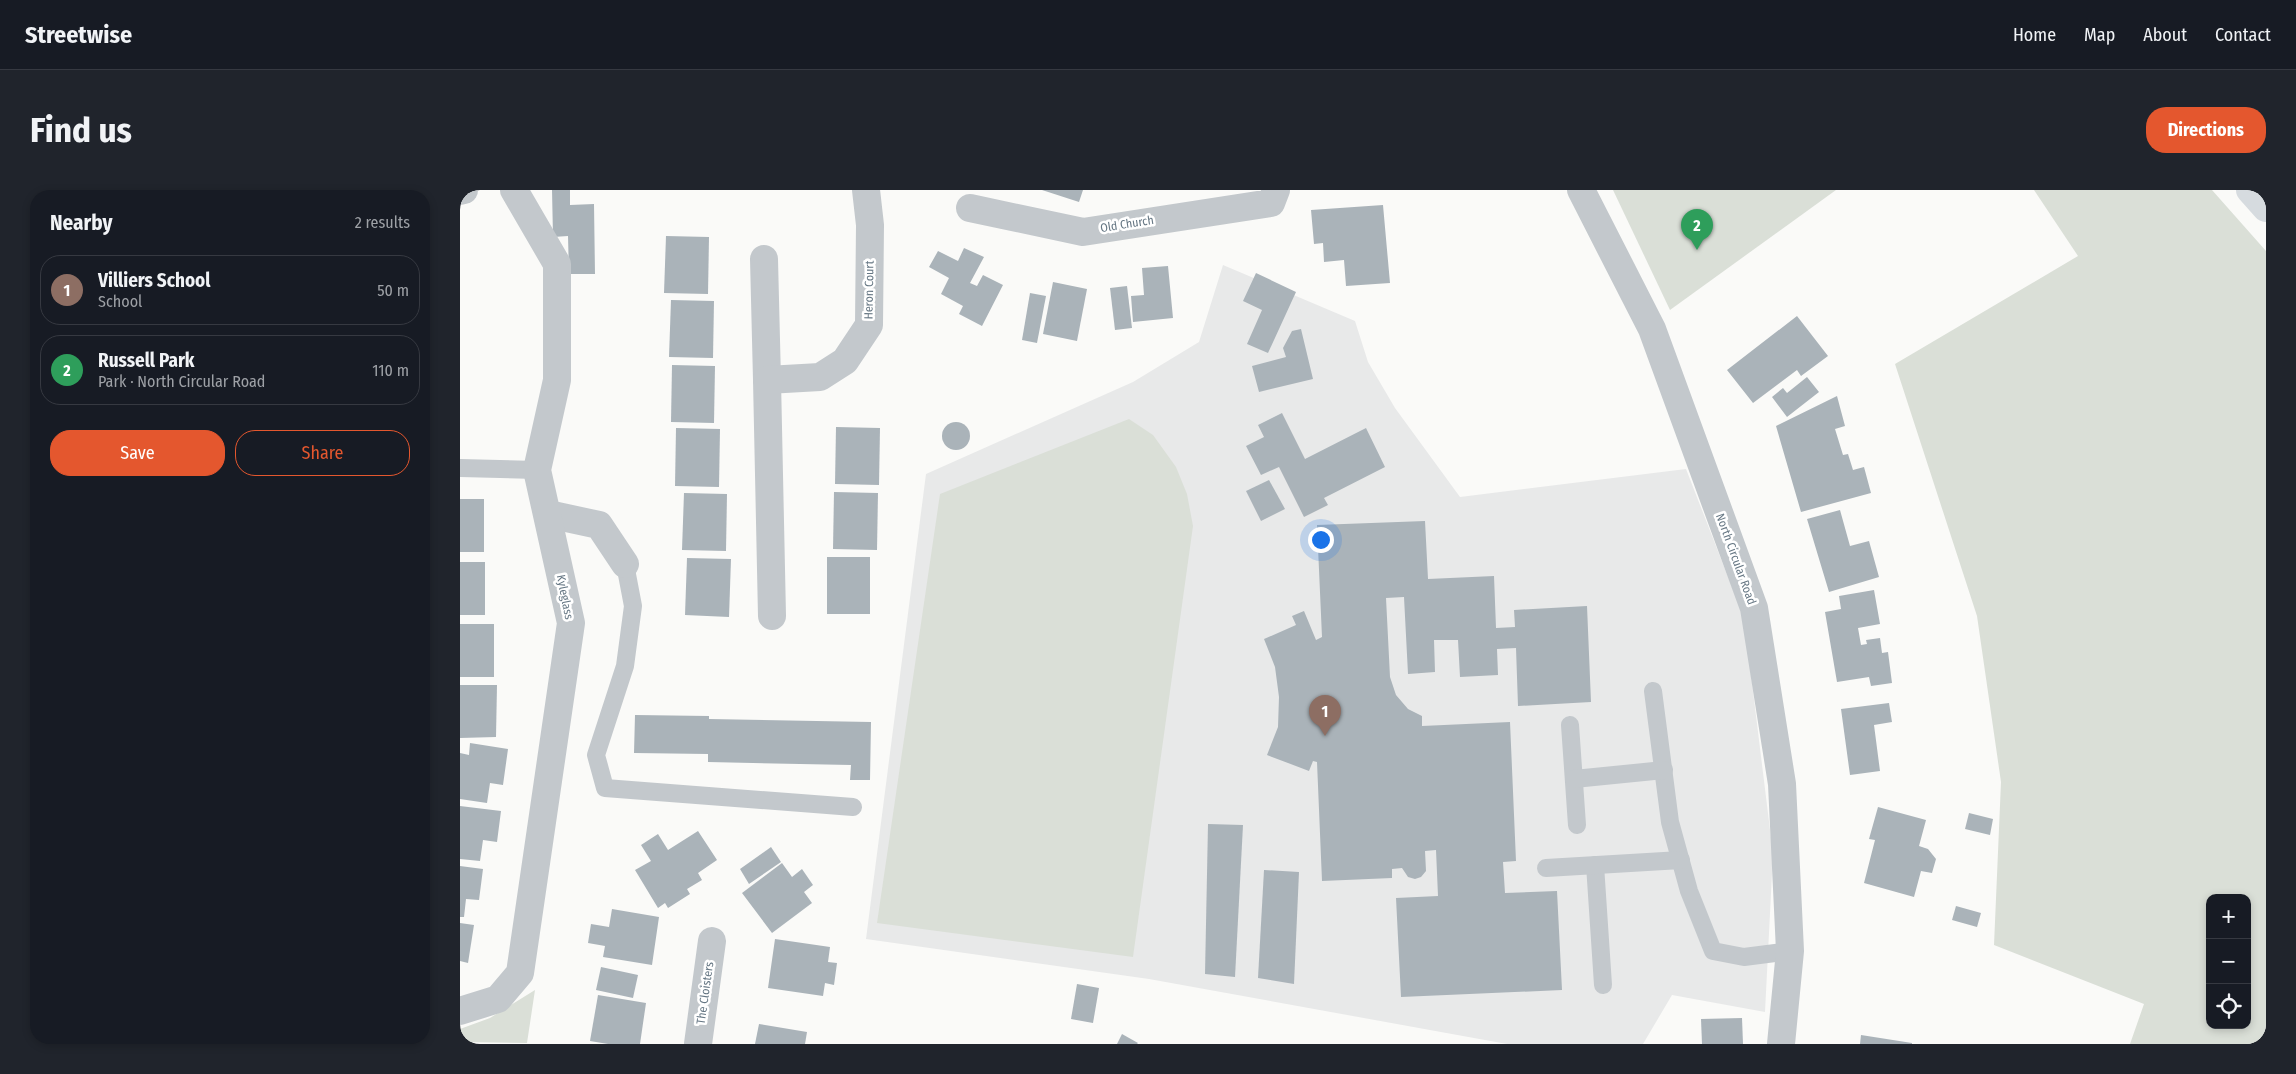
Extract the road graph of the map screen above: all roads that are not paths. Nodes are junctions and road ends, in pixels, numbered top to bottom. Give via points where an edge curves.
1 (464, 190) edge
2 (514, 190) edge
3 (866, 190) edge
4 (1276, 190) edge
5 (1581, 190) edge
6 (2250, 190) edge
7 (460, 191) edge
8 (970, 208) dead end
9 (2266, 208) edge
10 (764, 259) dead end
11 (767, 380) junction
12 (460, 468) edge
13 (537, 470) junction
14 (548, 514) junction
15 (625, 564) joint
16 (772, 616) dead end
17 (1653, 691) dead end
18 (1570, 725) dead end
19 (1664, 770) junction
20 (1574, 779) junction
21 (853, 807) dead end
22 (1577, 825) dead end
23 (1680, 860) junction
24 (1595, 865) junction
25 (1546, 868) dead end
26 (712, 941) dead end
27 (1790, 951) junction
28 (1603, 985) dead end
29 (460, 1011) edge
30 (698, 1044) edge
31 (1781, 1044) edge

1 - 7 street
2 - 13 street, Kyleglass via 557,264 557,380
3 - 11 street, Heron Court via 870,225 869,325 845,361 820,377
4 - 8 street, Old Church via 1271,202 1083,232
5 - 27 street, North Circular Road via 1652,329 1754,608 1782,784
6 - 9 main road
10 - 11 street
11 - 16 street
12 - 13 lane
13 - 14 street, Kyleglass
14 - 15 street via 599,525
14 - 29 street, Kyleglass via 571,623 520,973 498,999
15 - 21 lane via 633,606 625,666 596,755 605,788
17 - 19 lane
18 - 20 lane
19 - 20 lane
19 - 23 lane via 1670,822
20 - 22 lane
23 - 24 lane
23 - 27 lane via 1713,950 1744,957
24 - 25 lane
24 - 28 lane
26 - 30 street, The Cloisters
27 - 31 street, North Circular Road

